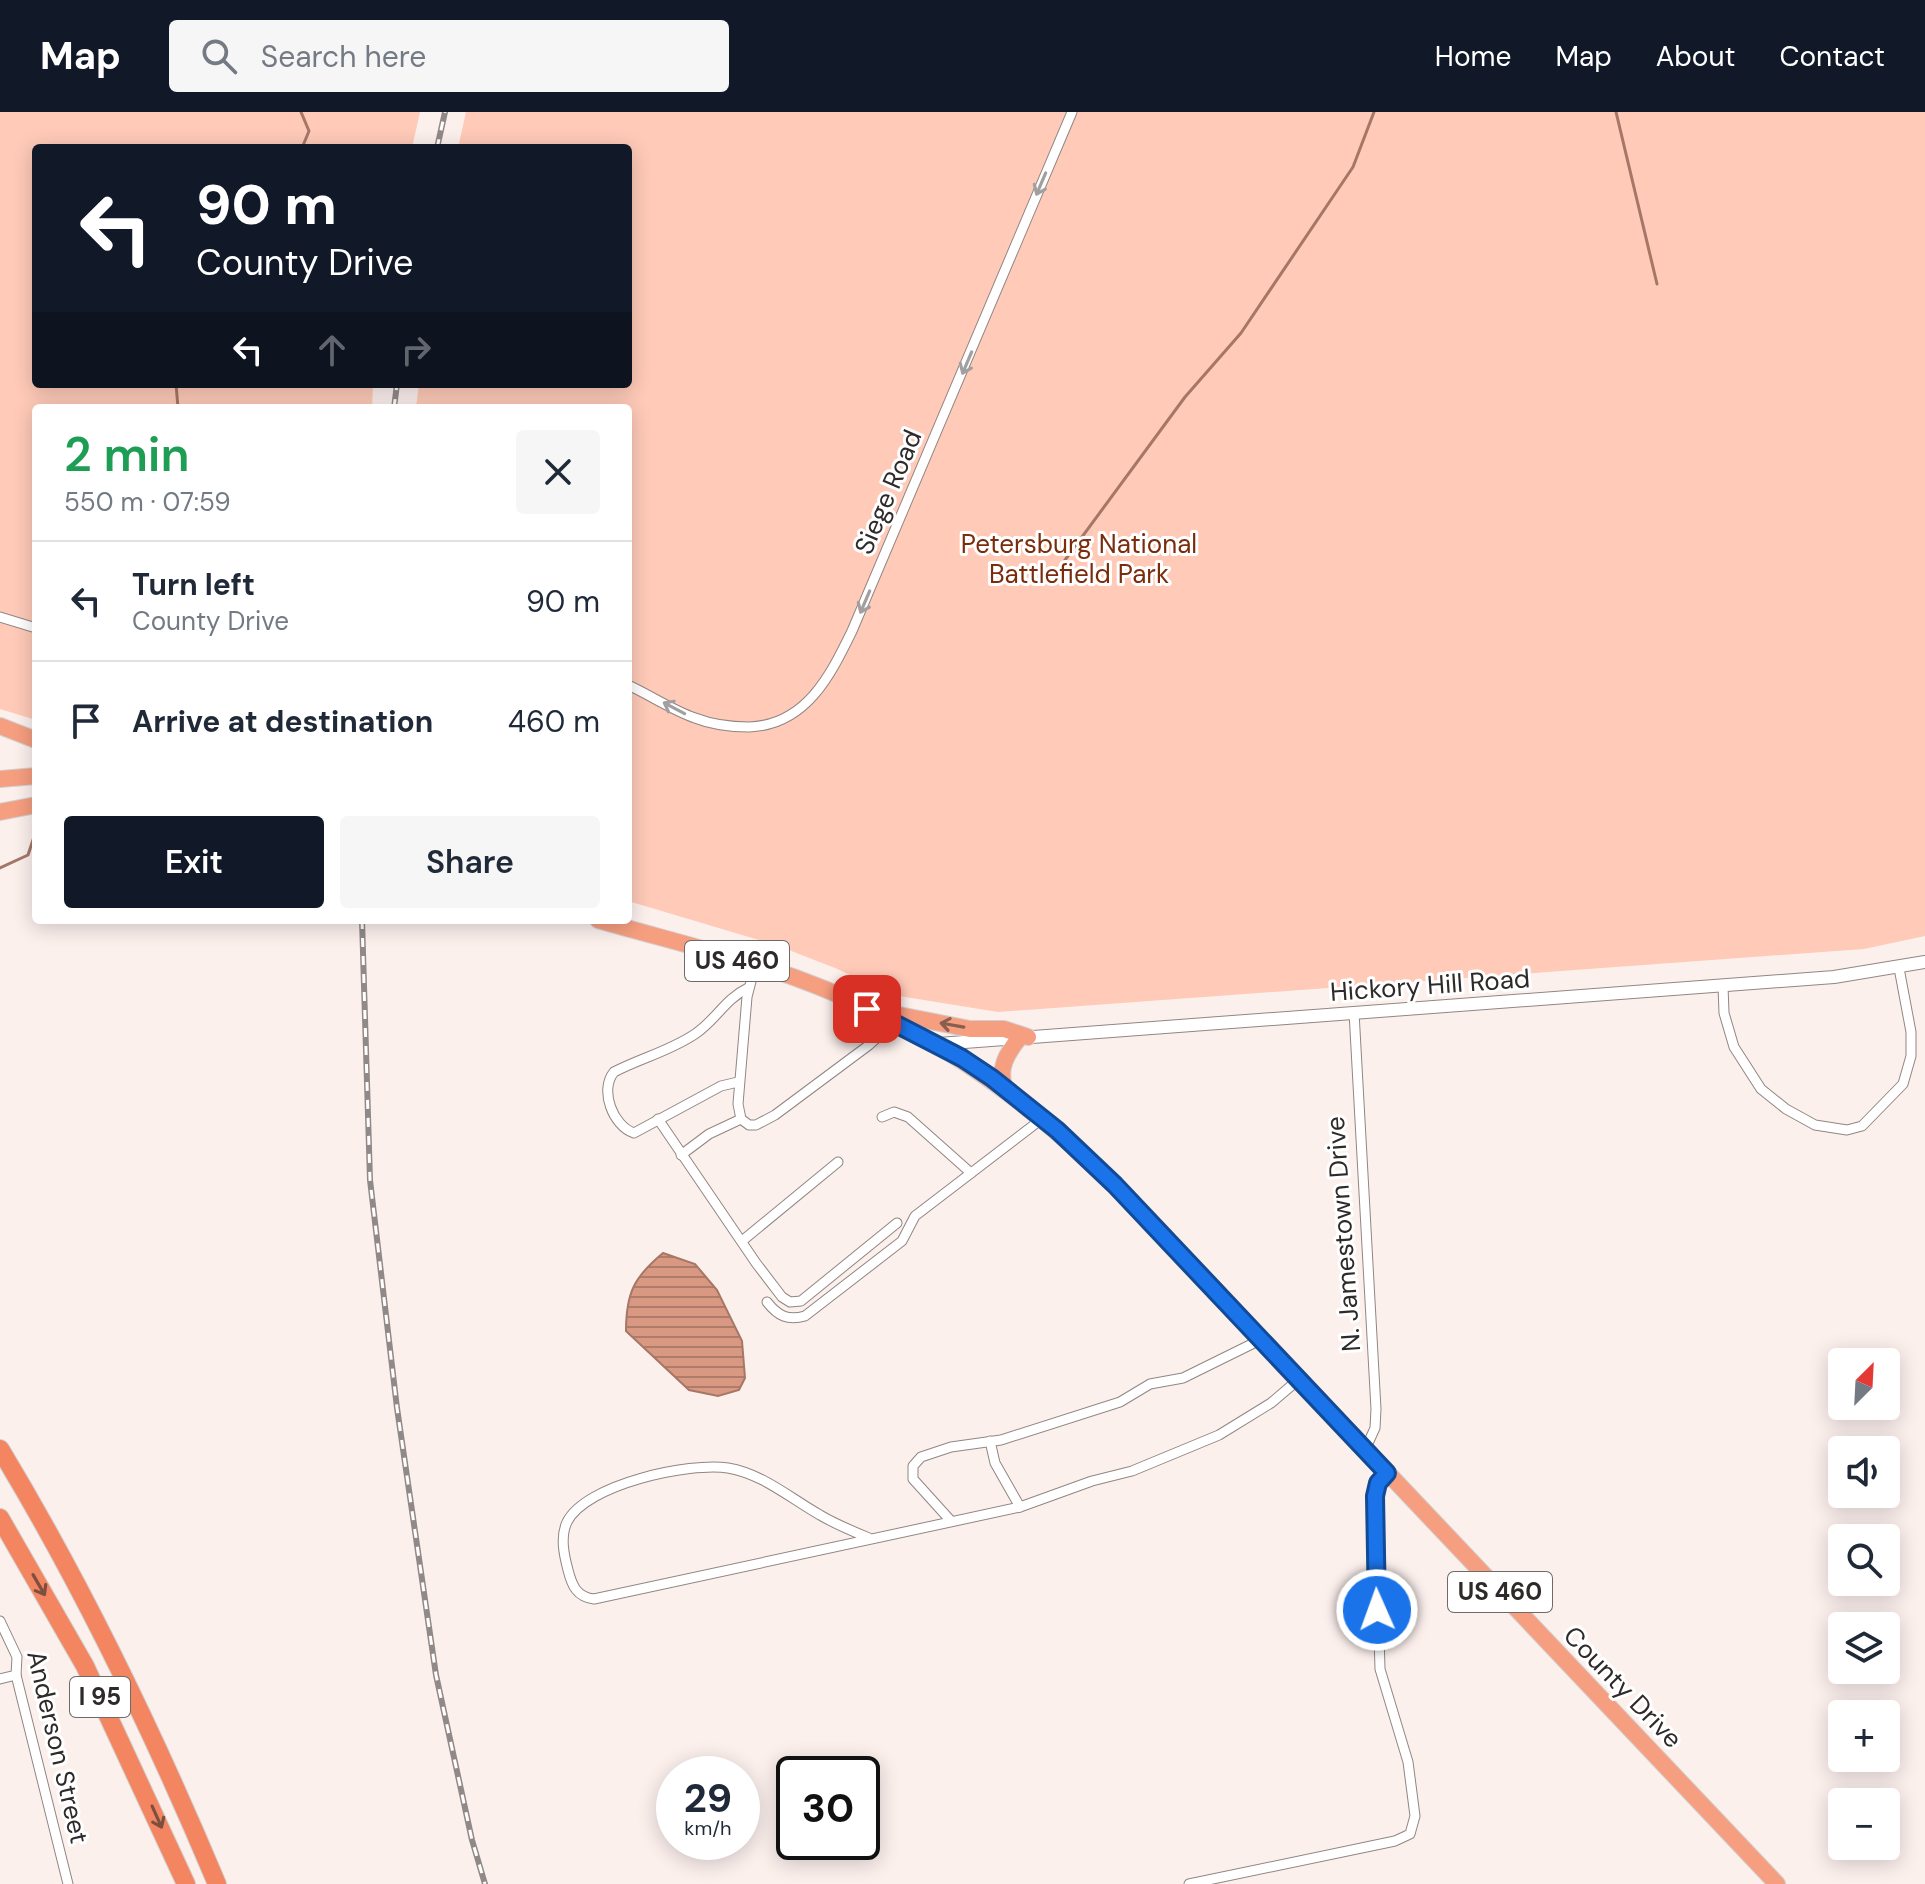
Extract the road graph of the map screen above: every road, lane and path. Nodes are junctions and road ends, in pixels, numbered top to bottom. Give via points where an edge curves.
1 (1072, 112) edge
2 (0, 617) edge
3 (32, 627) edge
4 (632, 687) edge
5 (0, 726) edge
6 (32, 738) edge
7 (32, 776) edge
8 (0, 779) edge
9 (32, 806) edge
10 (0, 812) edge
11 (612, 924) edge
12 (1925, 962) edge
13 (755, 966) junction
14 (1899, 968) junction
15 (1723, 986) junction
16 (748, 988) junction
17 (867, 1009) junction
18 (1354, 1012) junction
19 (895, 1022) junction
20 (1024, 1037) junction
21 (938, 1044) junction
22 (738, 1082) junction
23 (1005, 1089) junction
24 (882, 1117) dead end
25 (1043, 1118) junction
26 (658, 1119) junction
27 (741, 1119) junction
28 (681, 1155) junction
29 (838, 1162) dead end
30 (971, 1173) junction
31 (897, 1223) dead end
32 (742, 1241) junction
33 (767, 1302) dead end
34 (1260, 1340) junction
35 (1298, 1380) junction
36 (990, 1441) junction
37 (0, 1449) edge
38 (1365, 1450) junction
39 (1387, 1473) junction
40 (1020, 1507) junction
41 (0, 1518) edge
42 (951, 1521) junction
43 (869, 1538) junction
44 (0, 1621) edge
45 (16, 1675) junction
46 (0, 1679) edge
47 (68, 1884) edge
48 (186, 1884) edge
49 (217, 1884) edge
50 (1189, 1884) edge
51 (1777, 1884) edge

1 -> 4 street, Siege Road via 852,631 819,690 794,714 769,725 720,727
2 - 3 street
5 - 6 highway
7 - 8 highway
9 - 10 highway
11 - 13 highway, County Drive / US 460
12 - 14 street, Hickory Hill Road
13 - 16 street
13 - 17 highway, County Drive / US 460
14 - 15 street, Hickory Hill Road
14 - 15 street via 1911,1032 1903,1084 1862,1126 1847,1130 1815,1125 1761,1089 1734,1047
15 - 18 street, Hickory Hill Road
16 - 22 street
16 - 26 street via 682,1043 610,1078 609,1100 626,1129 634,1133
17 - 19 highway, County Drive / US 460
20 -> 17 highway via 1004,1029 970,1029
18 - 20 street, Hickory Hill Road
18 - 38 street, N. Jamestown Drive via 1376,1409
19 - 21 highway, County Drive / US 460
19 - 27 street via 775,1115 756,1125
20 - 21 street, Hickory Hill Road
20 - 23 highway via 1003,1064
21 - 23 highway, County Drive / US 460
22 - 26 street
22 - 27 street
23 - 25 highway, County Drive / US 460
24 - 30 street via 894,1112 908,1117
25 - 30 street
25 - 34 highway, County Drive / US 460 via 1115,1185
26 - 28 street
27 - 28 street
28 - 32 street
29 - 32 street
30 - 33 street via 915,1216 902,1241 805,1316 781,1316
31 - 32 street via 796,1303 782,1297
34 - 35 highway, County Drive / US 460
34 - 36 street via 1183,1378 1150,1384 1120,1402
35 - 38 highway, County Drive / US 460
35 - 40 street via 1219,1435 1132,1471
36 - 40 street via 995,1463
36 - 42 street via 934,1452 913,1466 913,1479
37 - 49 highway, I 95 via 86,1599
38 - 39 highway, County Drive / US 460
39 - 50 street via 1375,1496 1380,1669 1408,1762 1414,1828 1395,1841
39 - 51 highway, County Drive / US 460
40 - 42 street
41 -> 48 highway, I 95 via 85,1666
42 - 43 street
43 - 43 street via 594,1599 572,1584 564,1535 570,1517 602,1492 710,1467 755,1476 820,1516
44 - 45 street, Anderson Street via 17,1657
45 - 46 street
45 - 47 street, Anderson Street

